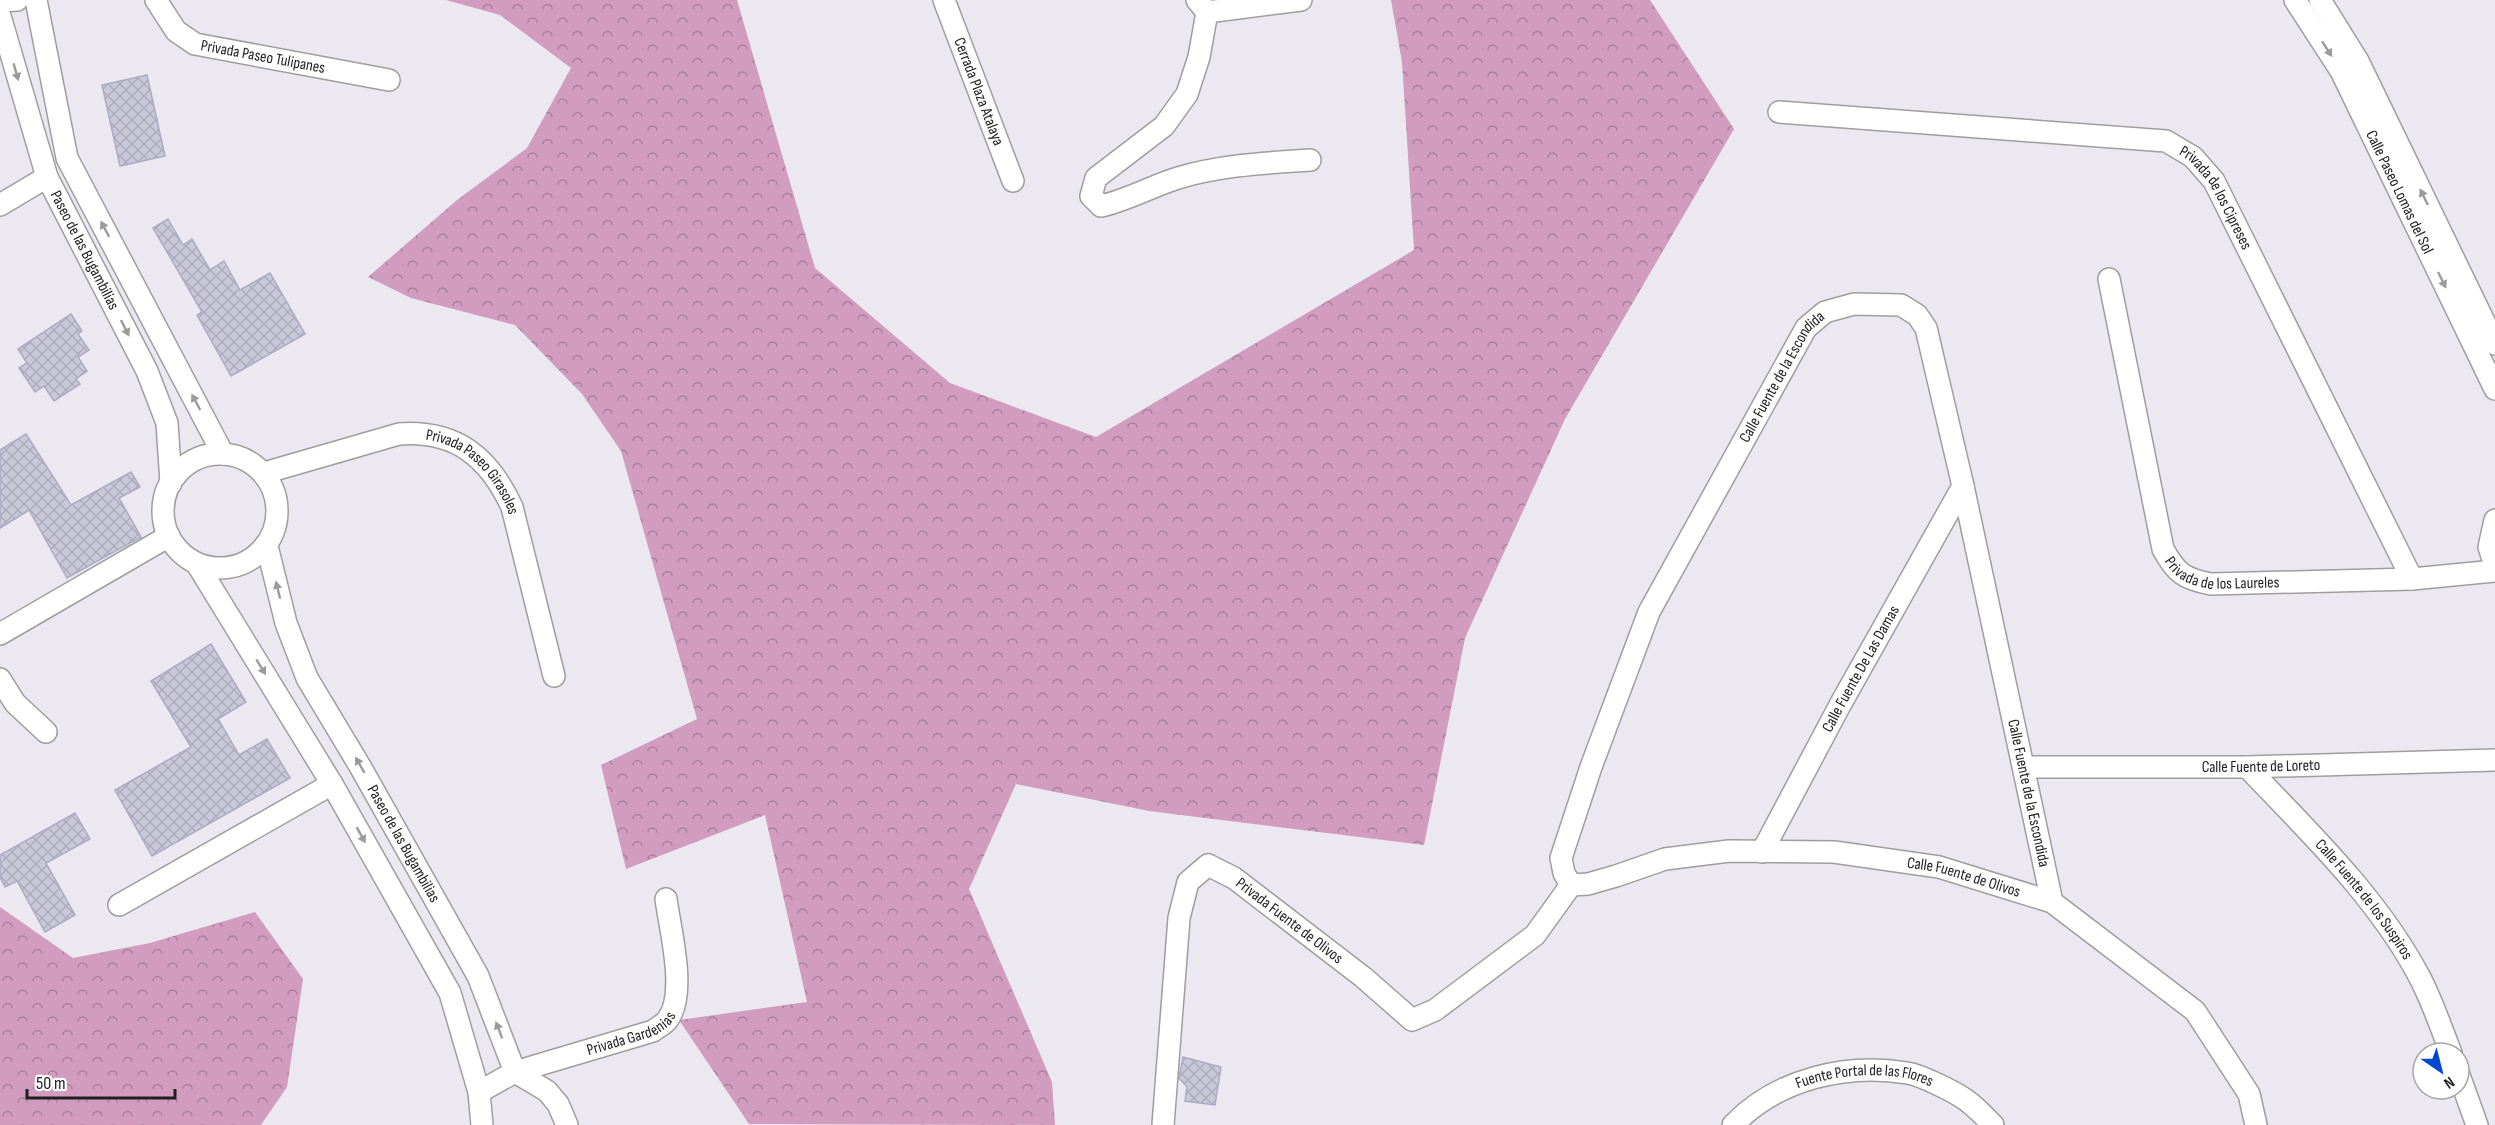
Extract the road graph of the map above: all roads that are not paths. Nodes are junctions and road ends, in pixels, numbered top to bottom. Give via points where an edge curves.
1 (17, 0) edge
2 (36, 0) edge
3 (156, 0) edge
4 (944, 0) edge
5 (1301, 0) edge
6 (2295, 0) edge
7 (2320, 0) edge
8 (0, 2) edge
9 (1202, 6) edge
10 (0, 16) edge
11 (389, 80) dead end
12 (1779, 112) dead end
13 (1310, 160) dead end
14 (47, 177) junction
15 (1013, 181) dead end
16 (0, 205) edge
17 (2109, 279) dead end
18 (2495, 344) edge
19 (2495, 389) edge
20 (223, 454) junction
21 (264, 473) junction
22 (171, 483) junction
23 (1963, 486) junction
24 (2495, 520) edge
25 (169, 537) junction
26 (267, 546) junction
27 (197, 564) junction
28 (2495, 566) edge
29 (2495, 571) edge
30 (2412, 579) junction
31 (0, 634) edge
32 (554, 676) dead end
33 (0, 679) edge
34 (46, 732) dead end
35 (2495, 760) edge
36 (2025, 767) junction
37 (2247, 767) junction
38 (332, 783) junction
39 (1762, 852) junction
40 (1571, 885) junction
41 (666, 899) dead end
42 (2052, 902) junction
43 (119, 905) dead end
44 (2446, 1041) edge
45 (515, 1072) junction
46 (479, 1092) junction
47 (2468, 1101) edge
48 (482, 1125) edge
49 (567, 1125) edge
50 (1163, 1125) edge
51 (1733, 1125) edge
52 (1993, 1125) edge
53 (2256, 1125) edge
54 (2477, 1125) edge

1 - 8 street
20 -> 2 street, Paseo de las Bugambilias via 67,158
3 - 11 street, Privada Paseo Tulipanes via 176,31 195,44
4 - 15 street, Cerrada Plaza Atalaya
5 - 9 street
6 -> 19 street, Calle Paseo Lomas del Sol via 2341,71
18 -> 7 street, Calle Paseo Lomas del Sol via 2358,61
9 - 13 street via 1199,57 1186,94 1164,126 1096,178 1091,196 1101,206 1127,200 1177,178 1218,169
10 -> 14 street, Paseo de las Bugambilias
12 - 30 street, Privada de los Cipreses via 2166,141 2193,157 2214,181
14 - 16 street
14 -> 22 street, Paseo de las Bugambilias via 147,370 167,423
17 - 30 street, Privada de los Laureles via 2163,549 2173,567 2191,580 2211,584
20 - 21 street via 252,463
20 - 22 street via 193,461
21 - 26 street via 274,490 278,509
21 - 32 street, Privada Paseo Girasoles via 399,434 444,436 468,448 503,487 513,507
22 - 25 street via 164,500 163,519
23 - 36 street, Calle Fuente de la Escondida
23 - 39 street, Calle Fuente De Las Damas
23 - 40 street, Calle Fuente de la Escondida via 1926,328 1917,315 1901,305 1854,304 1826,312 1806,328 1649,612 1561,858
24 - 28 street via 2489,547
25 - 27 street
25 - 31 street
26 - 27 street via 235,567
45 -> 26 street, Paseo de las Bugambilias via 478,976 307,678 286,623
27 -> 38 street, Paseo de las Bugambilias
29 - 30 street, Privada de los Laureles
33 - 34 street via 15,703
35 - 37 street, Calle Fuente de Loreto
36 - 37 street, Calle Fuente de Loreto
36 - 42 street, Calle Fuente de la Escondida
37 - 44 street, Calle Fuente de los Suspiros via 2336,860 2383,921 2419,976
38 - 43 street
38 -> 46 street, Paseo de las Bugambilias via 450,993
39 - 40 street, Calle Fuente de Olivos via 1730,851 1665,859 1616,876
39 - 42 street, Calle Fuente de Olivos via 1834,852 1939,867
40 - 50 street, Privada Fuente de Olivos via 1535,935 1435,1010 1413,1020 1234,878 1208,865 1188,882 1179,918
41 - 45 street, Privada Gardenias via 678,988 668,1020 653,1031
42 - 53 street, Calle Fuente de Olivos via 2194,1011 2248,1094
45 - 46 street, Privada Gardenias
45 - 49 street via 547,1091
46 - 48 street, Paseo de las Bugambilias
47 - 54 street
51 - 52 street, Fuente Portal de las Flores via 1743,1114 1789,1086 1839,1070 1909,1073 1966,1100

